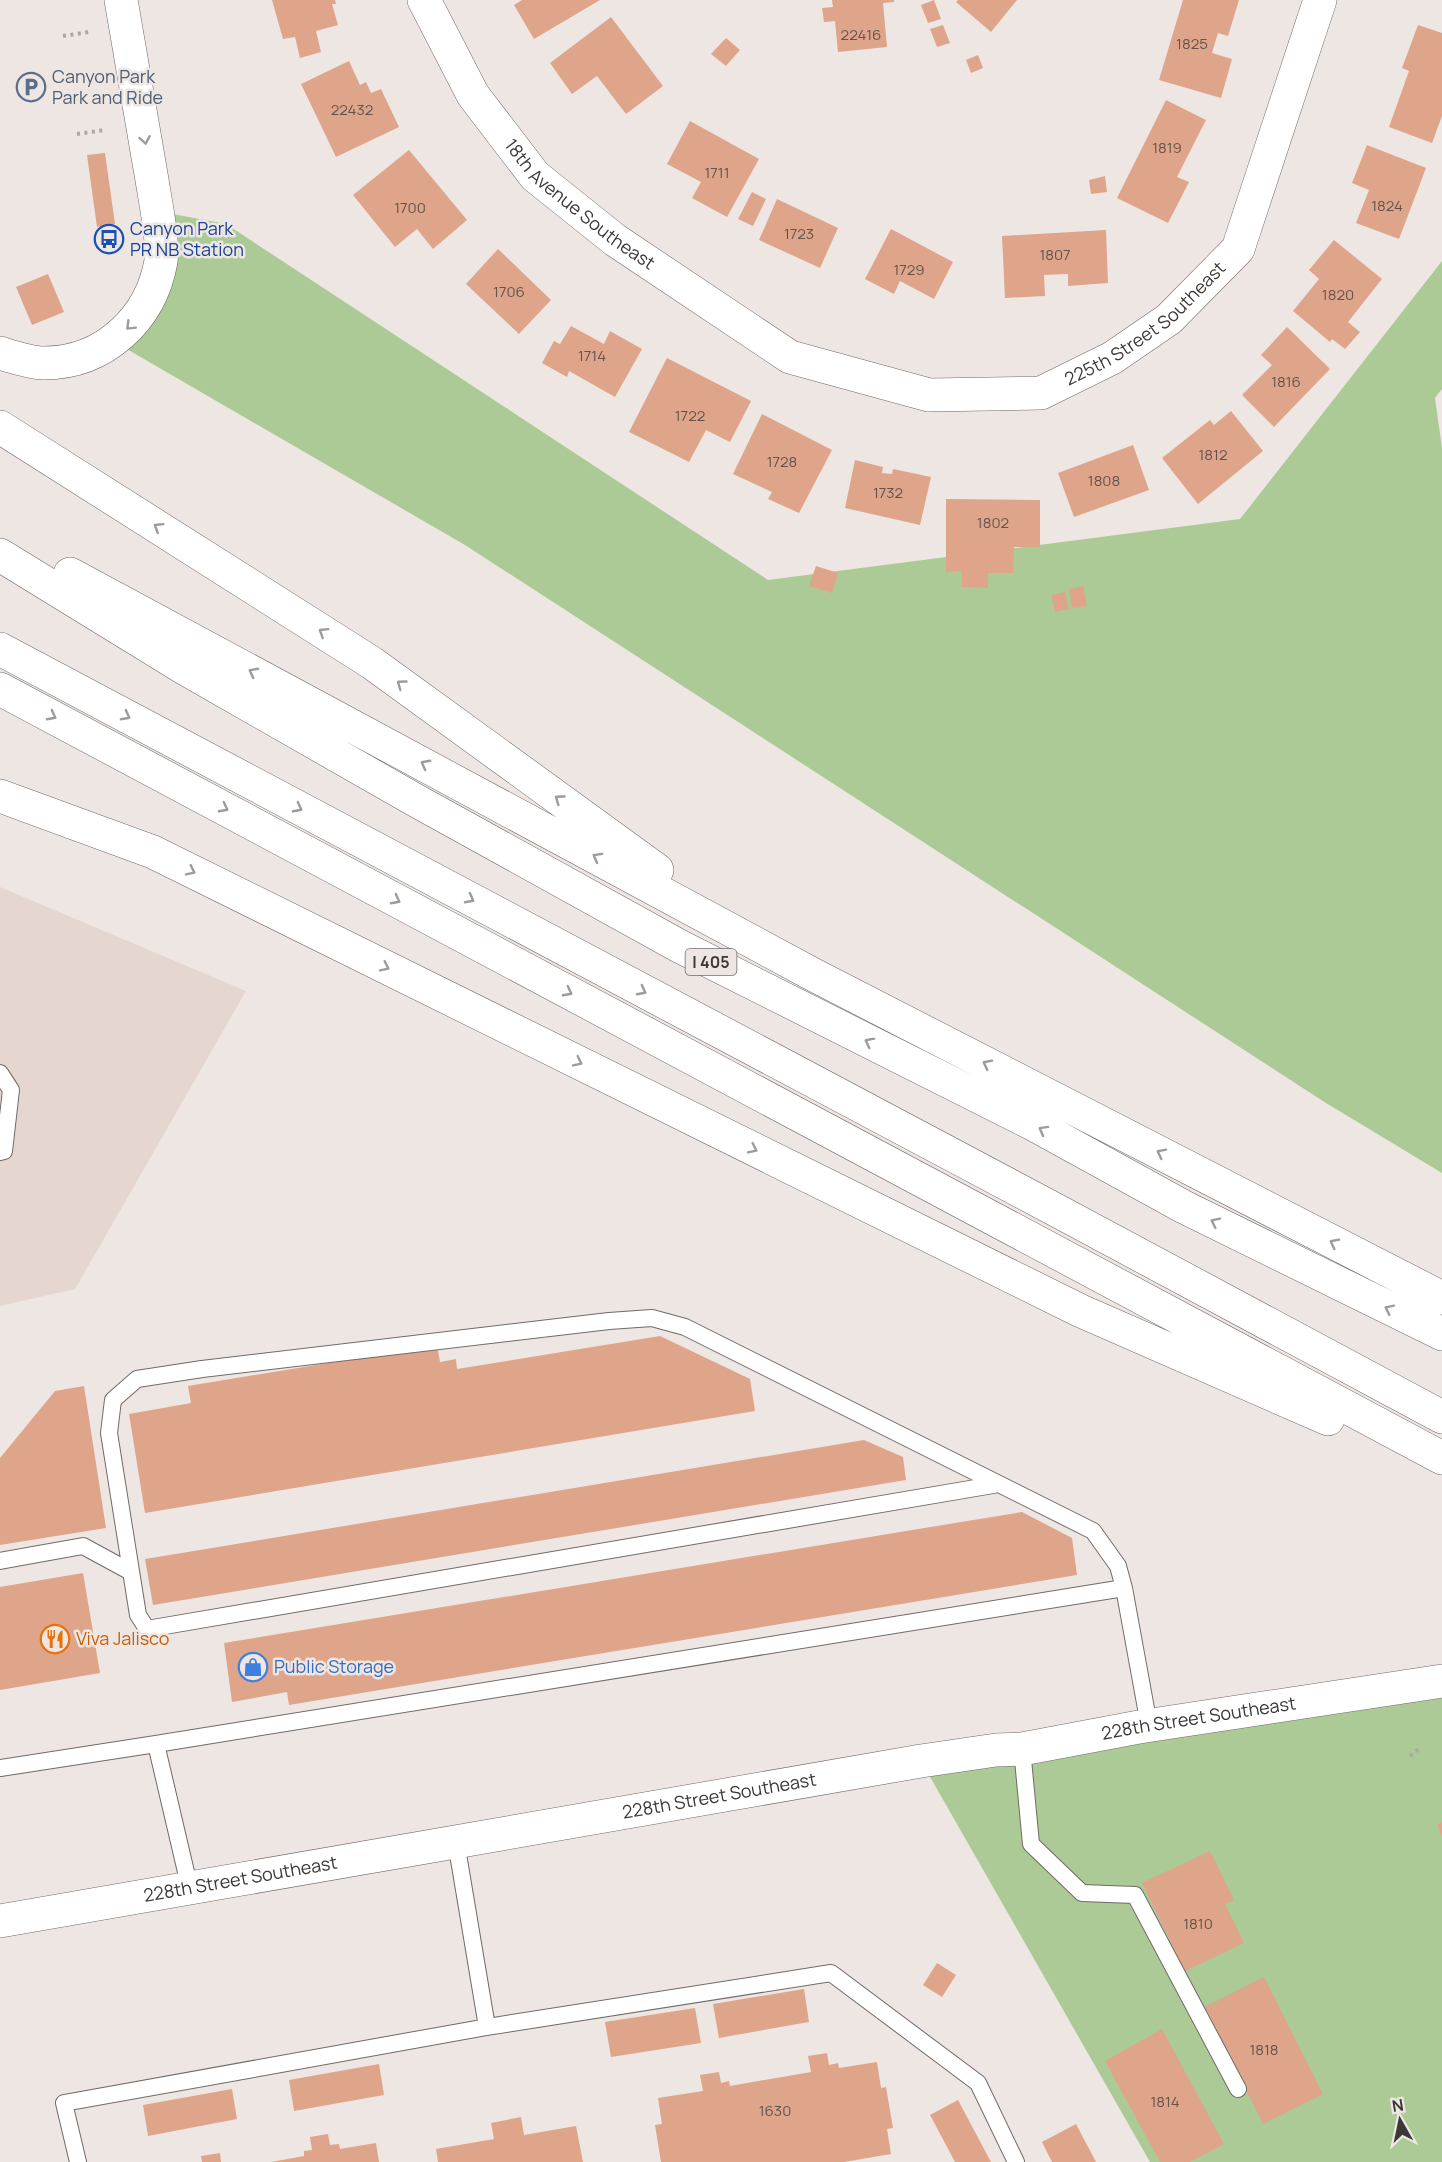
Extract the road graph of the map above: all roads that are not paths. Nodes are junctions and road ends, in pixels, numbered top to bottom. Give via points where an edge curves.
1 (121, 0) edge
2 (424, 0) edge
3 (1320, 0) edge
4 (0, 353) edge
5 (790, 357) joint
6 (0, 427) edge
7 (0, 536) edge
8 (0, 555) edge
9 (0, 649) edge
10 (0, 689) edge
11 (0, 771) edge
12 (0, 795) edge
13 (153, 852) junction
14 (814, 975) junction
15 (0, 1073) edge
16 (0, 1152) edge
17 (1442, 1298) edge
18 (1442, 1334) edge
19 (1442, 1417) edge
20 (1442, 1458) edge
21 (1442, 1469) edge
22 (999, 1484) junction
23 (0, 1561) edge
24 (131, 1572) junction
25 (1124, 1588) junction
26 (1442, 1681) edge
27 (1149, 1725) junction
28 (156, 1744) junction
29 (1022, 1749) junction
30 (0, 1768) edge
31 (456, 1842) junction
32 (190, 1888) junction
33 (0, 1921) edge
34 (487, 2027) junction
35 (1238, 2089) dead end
36 (78, 2162) edge
37 (1016, 2162) edge

1 -> 4 main road via 162,260 149,300 134,323 113,341 83,357 44,364
2 - 5 main road, 18th Avenue Southeast via 472,95 535,176 615,240
3 - 5 main road, 225th Street Southeast via 1238,249 1168,319 1112,358 1041,393 929,395
14 -> 6 main road via 665,876 372,663
14 -> 7 main road, I 405
18 -> 8 main road, I 405 via 1184,1207 1033,1124 681,947 184,668
9 -> 19 main road
10 -> 20 main road
11 - 13 main road
12 - 13 main road
13 -> 21 main road via 1081,1311
17 -> 14 main road, I 405
15 - 16 lane via 11,1090 4,1151
22 - 24 lane via 147,1629 138,1615
22 - 24 lane via 685,1327 652,1318 609,1321 137,1379 113,1400 109,1433
22 - 25 lane via 1093,1531 1118,1566
23 - 24 lane via 82,1546
25 - 27 lane
25 - 28 lane
26 - 27 main road, 228th Street Southeast
27 - 29 main road, 228th Street Southeast
28 - 30 lane
28 - 32 lane
29 - 31 main road, 228th Street Southeast via 921,1761
29 - 35 lane via 1031,1844 1082,1893 1135,1895
31 - 32 main road, 228th Street Southeast
31 - 34 lane
32 - 33 main road, 228th Street Southeast
34 - 36 lane via 64,2103
34 - 37 lane via 831,1973 978,2083

